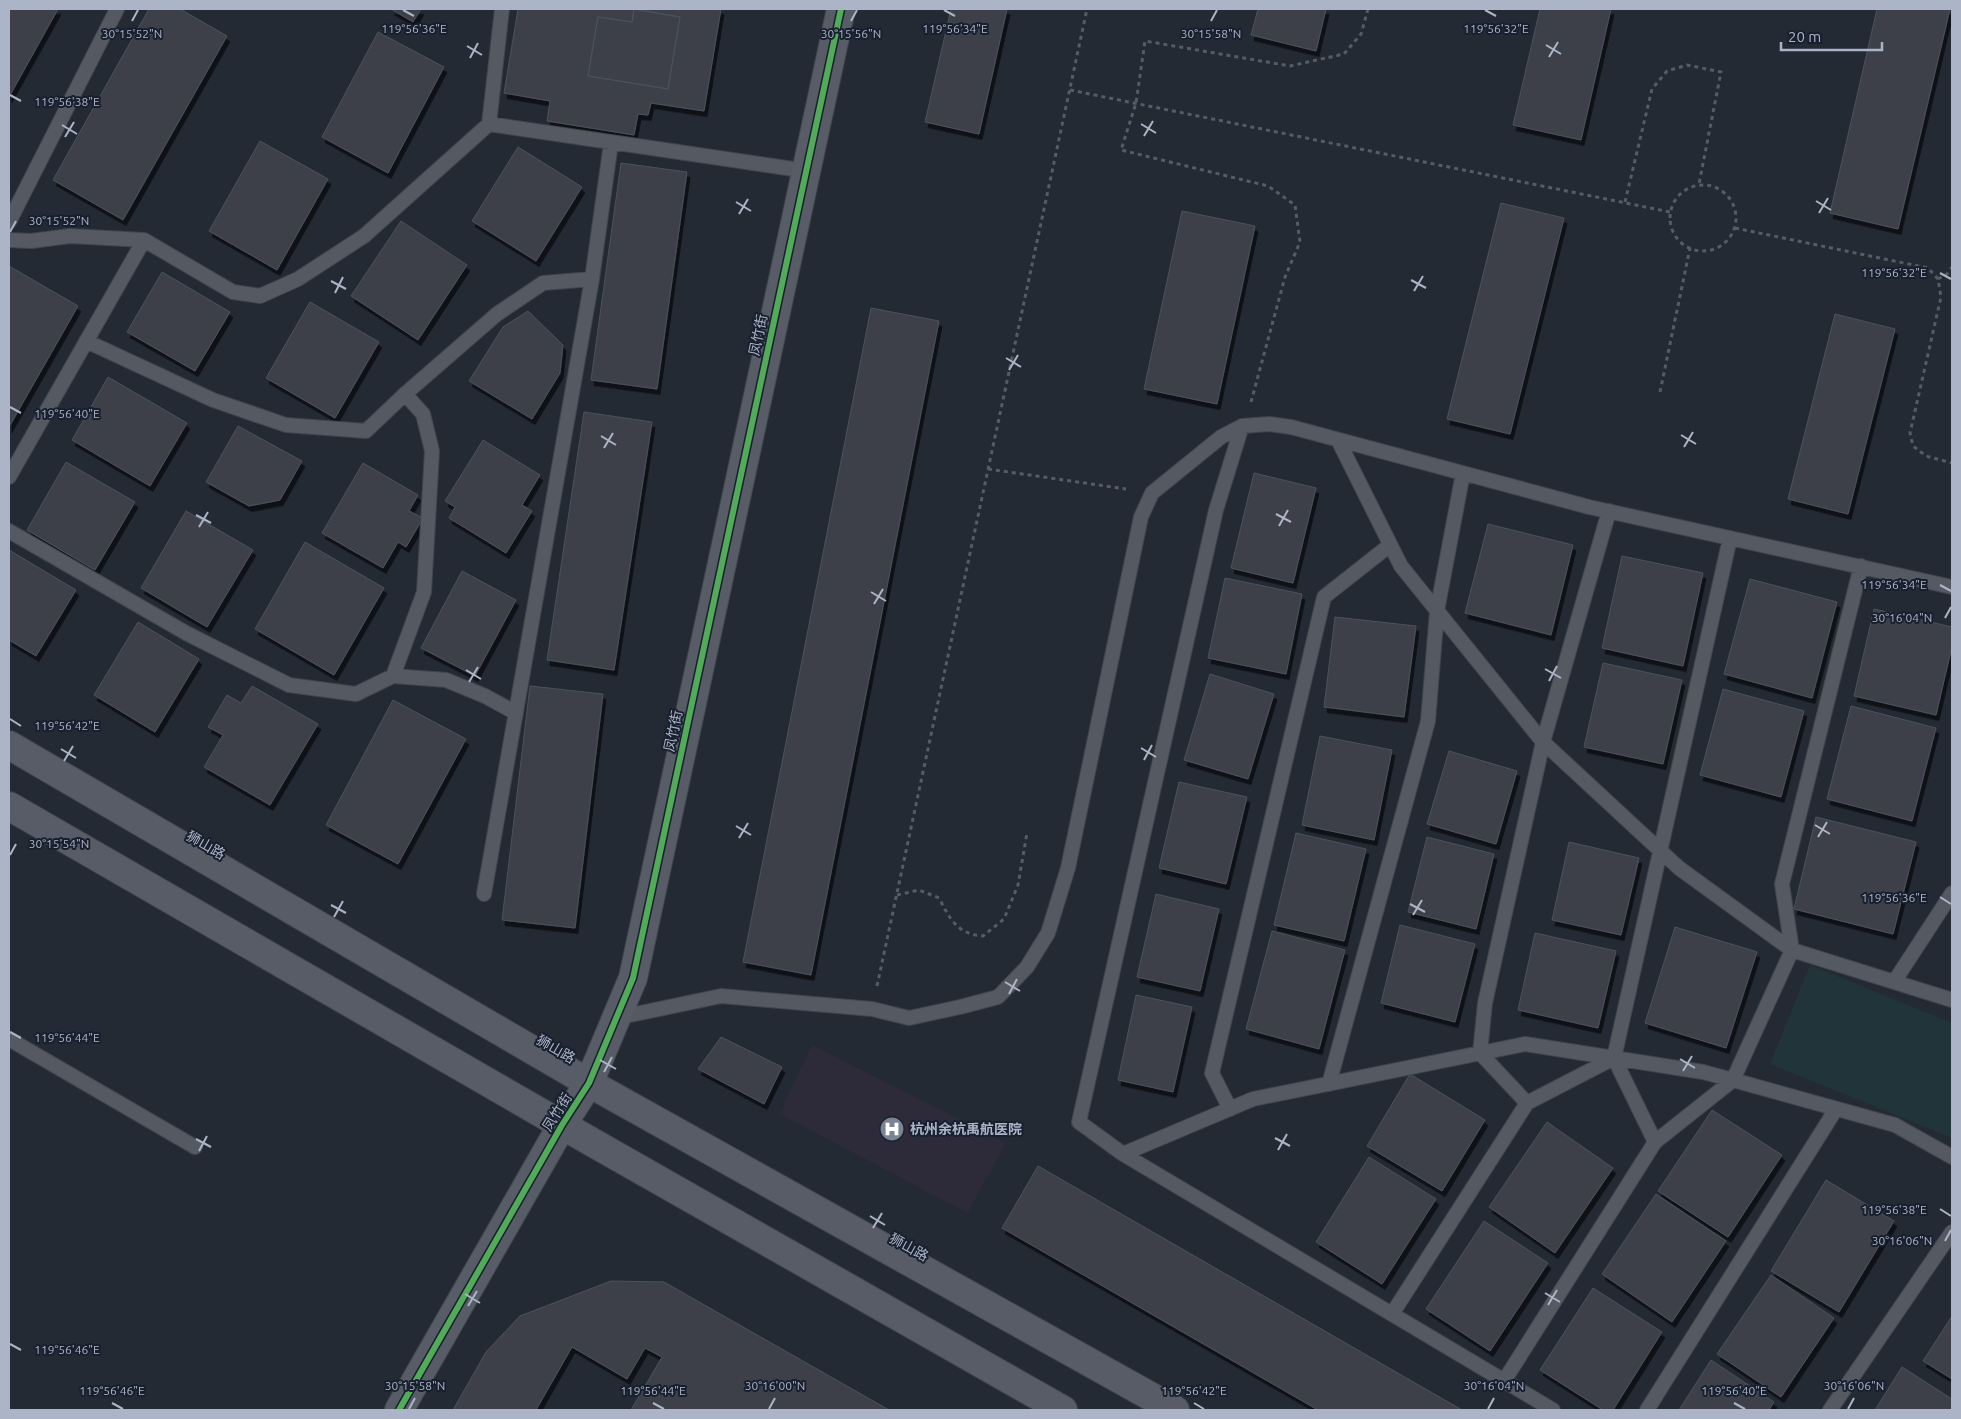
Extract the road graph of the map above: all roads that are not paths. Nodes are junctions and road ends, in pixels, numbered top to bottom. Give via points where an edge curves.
1 (118, 9) edge
2 (502, 9) edge
3 (842, 9) edge
4 (489, 124) junction
5 (611, 142) junction
6 (807, 171) junction
7 (9, 222) edge
8 (9, 240) edge
9 (144, 240) junction
10 (592, 279) junction
11 (86, 341) junction
12 (405, 394) junction
13 (1242, 426) junction
14 (1338, 440) junction
15 (1463, 473) junction
16 (9, 477) edge
17 (1609, 512) junction
18 (9, 531) edge
19 (1730, 538) junction
20 (1390, 545) junction
21 (1861, 566) junction
22 (1952, 587) edge
23 (1437, 611) junction
24 (393, 676) junction
25 (516, 714) junction
26 (1543, 742) junction
27 (9, 745) edge
28 (9, 806) edge
29 (1660, 850) junction
30 (484, 894) dead end
31 (1952, 894) edge
32 (1792, 950) junction
33 (1894, 982) junction
34 (1952, 1000) edge
35 (616, 1018) junction
36 (9, 1039) edge
37 (1480, 1052) junction
38 (1614, 1058) junction
39 (1732, 1080) junction
40 (590, 1083) junction
41 (1329, 1084) junction
42 (1527, 1104) junction
43 (1230, 1109) junction
44 (1836, 1109) junction
45 (562, 1125) junction
46 (1655, 1142) junction
47 (196, 1147) dead end
48 (1123, 1154) junction
49 (1952, 1157) edge
50 (1952, 1232) edge
51 (1392, 1314) junction
52 (1504, 1381) junction
53 (399, 1410) edge
54 (1063, 1410) edge
55 (1174, 1410) edge
56 (1553, 1410) edge
57 (1647, 1410) edge
58 (1830, 1410) edge

1 - 7 lane
2 - 4 lane
3 - 6 main road, 凤竹街
4 - 5 lane
4 - 9 lane via 364,236 298,280 260,296 233,292
5 - 6 lane
5 - 10 lane
6 - 35 main road, 凤竹街 via 633,978
8 - 9 lane via 70,236
9 - 11 lane
10 - 12 lane via 543,283 497,314
10 - 25 lane
11 - 12 lane via 213,400 286,426 366,431
11 - 16 lane
12 - 24 lane via 422,414 432,451 424,592
13 - 14 lane via 1268,424 1291,427
13 - 35 lane via 1221,437 1152,493 1141,517 1068,868 1048,933 1027,967 998,997 909,1018 872,1009 722,996
13 - 48 lane via 1216,510 1079,1122
14 - 15 lane
14 - 20 lane
15 - 17 lane
15 - 23 lane
17 - 19 lane
17 - 26 lane
18 - 24 lane via 186,634 289,685 356,694
19 - 21 lane
19 - 29 lane
20 - 23 lane
20 - 43 lane via 1324,596 1212,1073
21 - 22 lane
21 - 32 lane via 1782,884
23 - 26 lane
23 - 41 lane via 1428,721
24 - 25 lane via 446,680 485,696
25 - 30 lane
26 - 29 lane
26 - 37 lane via 1485,1003
27 - 40 main road, 狮山路
28 - 45 main road
29 - 32 lane via 1679,868
29 - 38 lane
31 - 33 lane
32 - 33 lane
32 - 39 lane
33 - 34 lane
35 - 40 main road, 凤竹街
36 - 47 lane
37 - 38 lane via 1525,1044
37 - 41 lane
37 - 42 lane
38 - 39 lane via 1703,1072
38 - 42 lane
38 - 46 lane
39 - 44 lane
39 - 46 lane
40 - 45 main road, 凤竹街
40 - 55 main road, 狮山路
41 - 43 lane via 1253,1099
42 - 51 lane
43 - 48 lane
44 - 49 lane via 1895,1125
44 - 57 lane
45 - 53 main road, 凤竹街
45 - 54 main road
46 - 52 lane
48 - 51 lane
50 - 58 lane
51 - 52 lane
52 - 56 lane

